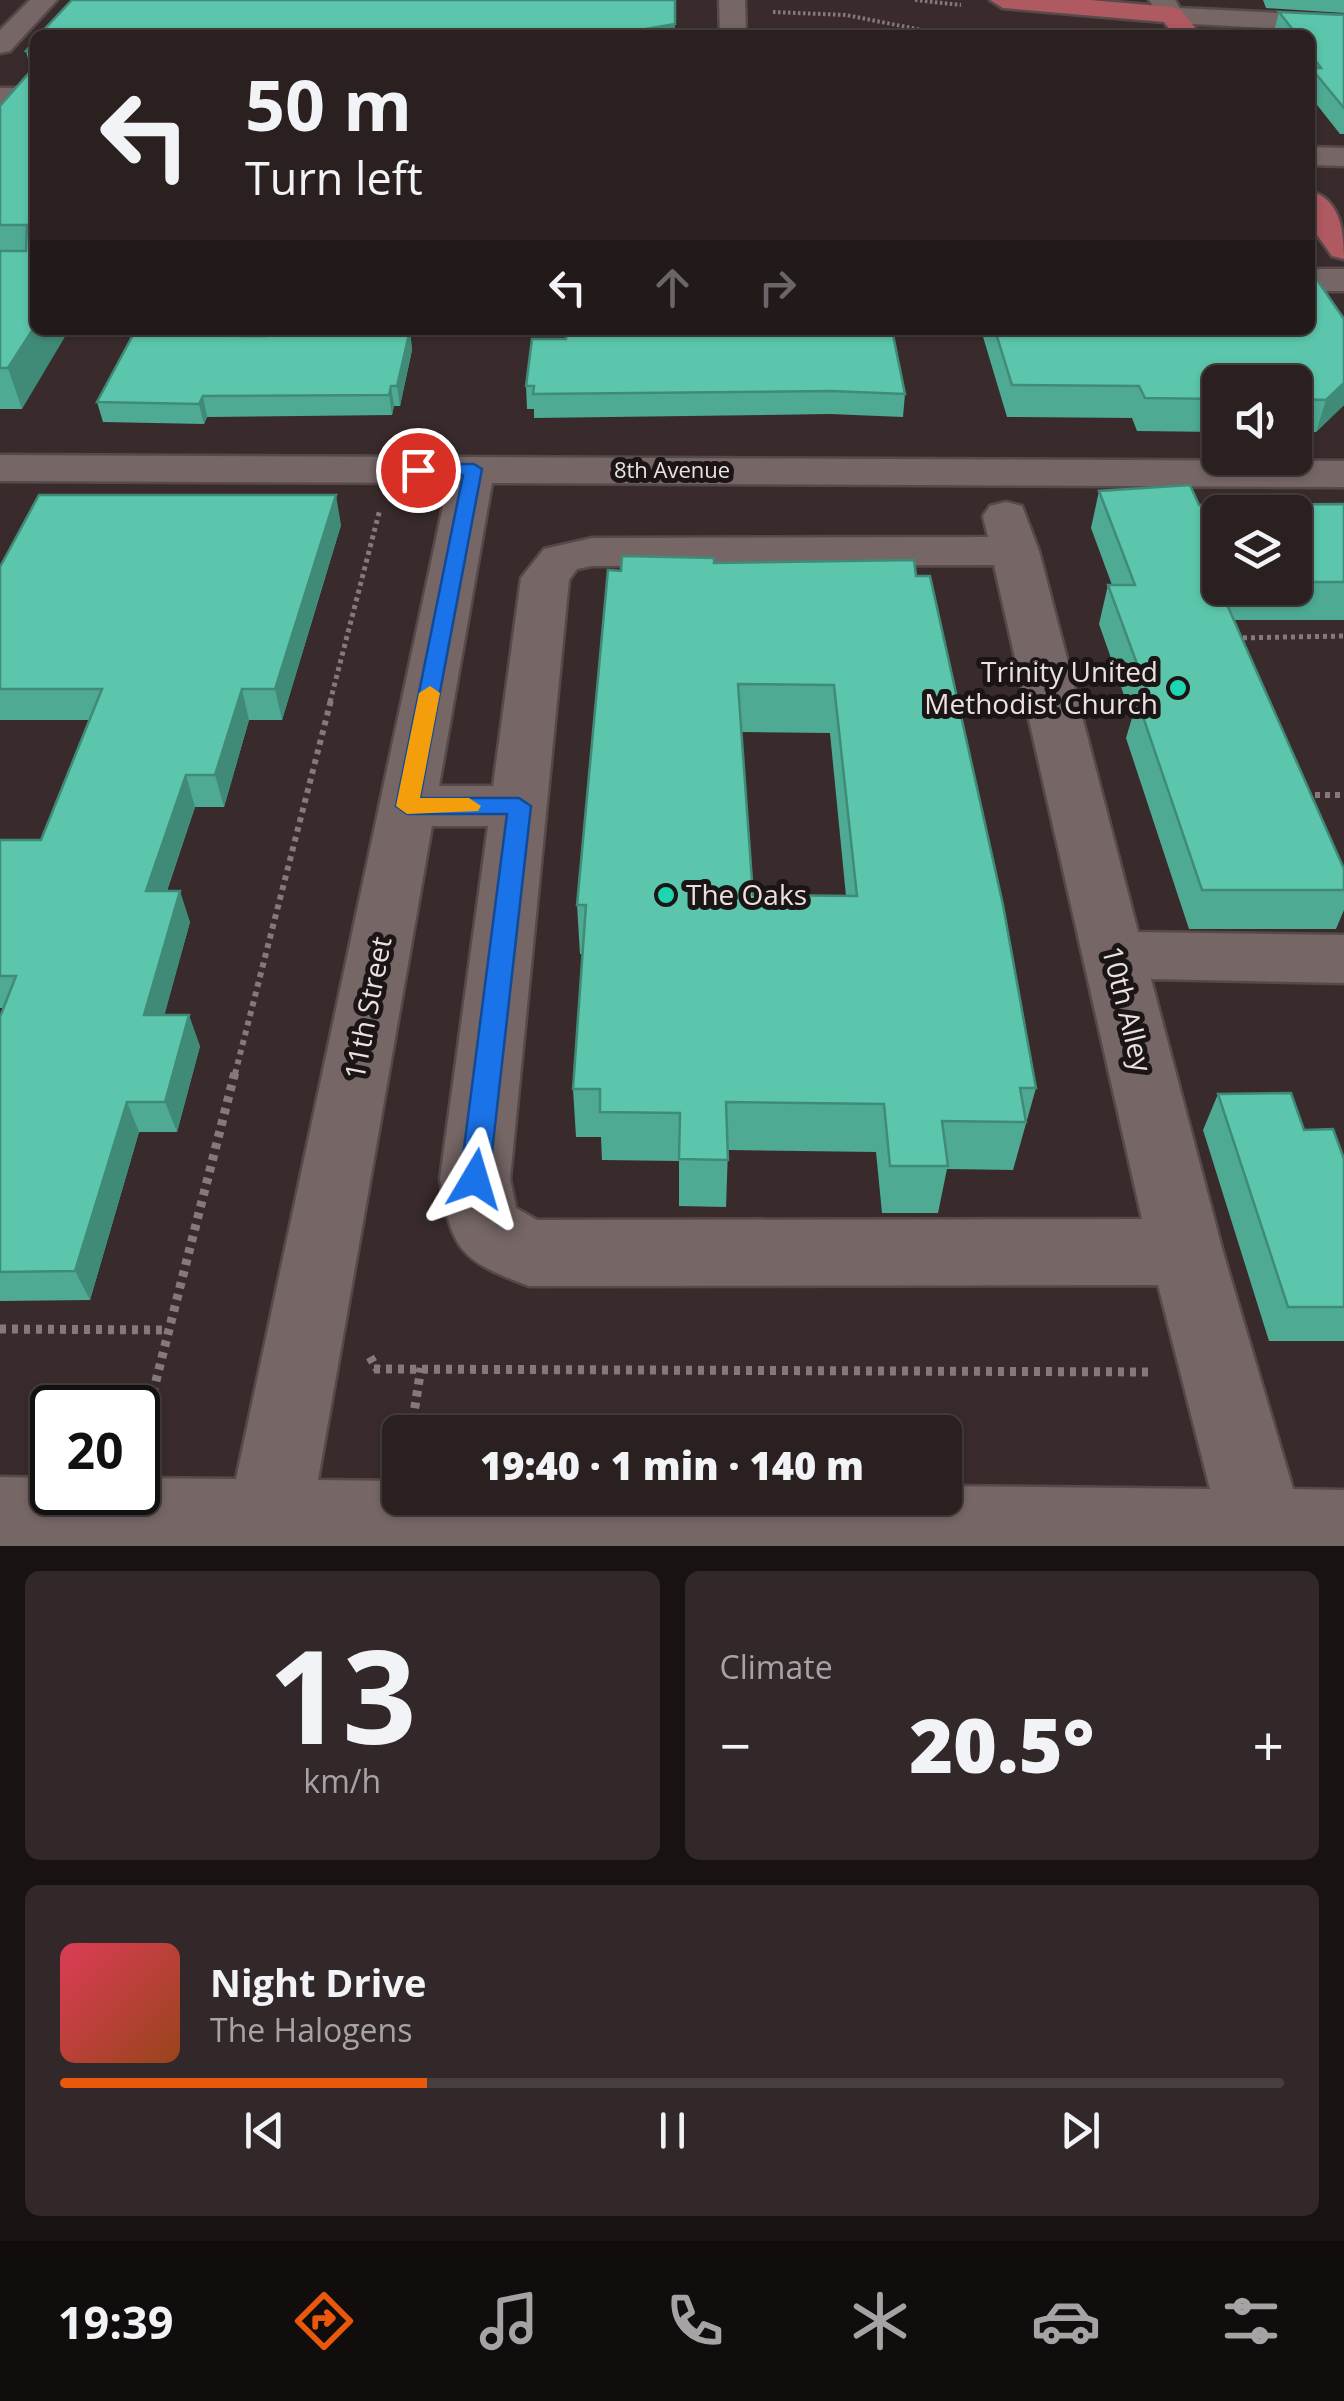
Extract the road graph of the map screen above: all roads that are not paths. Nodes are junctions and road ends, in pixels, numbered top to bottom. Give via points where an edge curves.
1 (44, 0) edge
2 (1003, 0) edge
3 (1100, 0) edge
4 (1070, 6) junction
5 (1174, 17) edge
6 (1344, 24) edge
7 (0, 44) edge
8 (0, 97) edge
9 (30, 97) edge
10 (1315, 156) edge
11 (1344, 156) edge
12 (1315, 208) edge
13 (1344, 249) edge
14 (1315, 280) edge
15 (1344, 280) edge
16 (12, 468) edge
17 (474, 469) junction
18 (993, 470) junction
19 (1344, 474) edge
20 (0, 510) edge
21 (1016, 551) junction
22 (407, 806) junction
23 (519, 806) junction
24 (1114, 956) junction
25 (1344, 959) edge
26 (1186, 1252) junction
27 (0, 1519) edge
28 (1344, 1532) edge
29 (266, 1534) edge
30 (1265, 1538) edge

1 - 7 street
2 - 4 main road
3 - 4 street
4 - 5 main road
5 - 6 street
8 - 9 street
10 - 11 street
12 - 13 main road
14 - 15 street
16 - 17 street, 8th Avenue
16 - 20 street
17 - 18 street, 8th Avenue
17 - 22 street, 11th Street
18 - 19 street, 8th Avenue
18 - 21 street, 10th Alley
21 - 23 street via 592,552 561,559 545,578
21 - 24 street, 10th Alley
22 - 23 street
22 - 29 street, 11th Street
23 - 26 street via 475,1179 484,1227 530,1253
24 - 25 street
24 - 26 street, 10th Alley
26 - 30 street, 10th Alley
27 - 29 street
28 - 30 street
29 - 30 street

